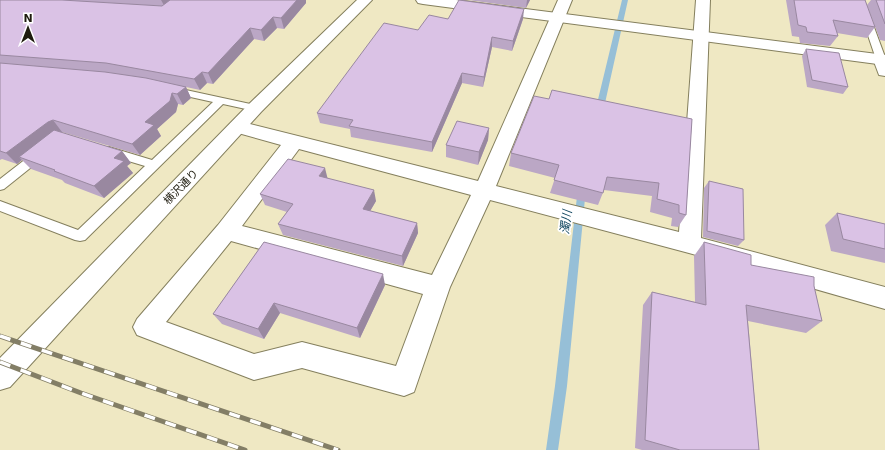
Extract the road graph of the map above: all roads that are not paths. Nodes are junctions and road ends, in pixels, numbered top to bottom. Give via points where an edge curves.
1 (365, 0) edge
2 (423, 0) edge
3 (565, 0) edge
4 (702, 0) edge
5 (860, 0) edge
6 (559, 17) junction
7 (701, 36) junction
8 (884, 63) edge
9 (162, 88) edge
10 (221, 100) junction
11 (255, 108) junction
12 (238, 127) junction
13 (293, 143) junction
14 (50, 147) edge
15 (100, 148) edge
16 (154, 165) junction
17 (0, 186) edge
18 (484, 191) junction
19 (0, 206) edge
20 (226, 231) junction
21 (689, 244) junction
22 (438, 287) junction
23 (885, 298) edge
24 (0, 377) edge

1 - 11 street, 横沢通り
2 - 6 street
3 - 6 street
4 - 7 street
5 - 8 lane
6 - 7 street
6 - 18 street
7 - 8 street
7 - 21 street
9 - 10 lane
10 - 11 lane
10 - 16 lane
11 - 12 street, 横沢通り
12 - 13 street
12 - 24 street, 横沢通り
13 - 18 street
13 - 20 street
14 - 17 lane
15 - 16 lane
16 - 19 lane via 80,236
18 - 21 street
18 - 22 street
20 - 22 street
20 - 22 street via 146,327 254,367 302,355 404,382
21 - 23 street

